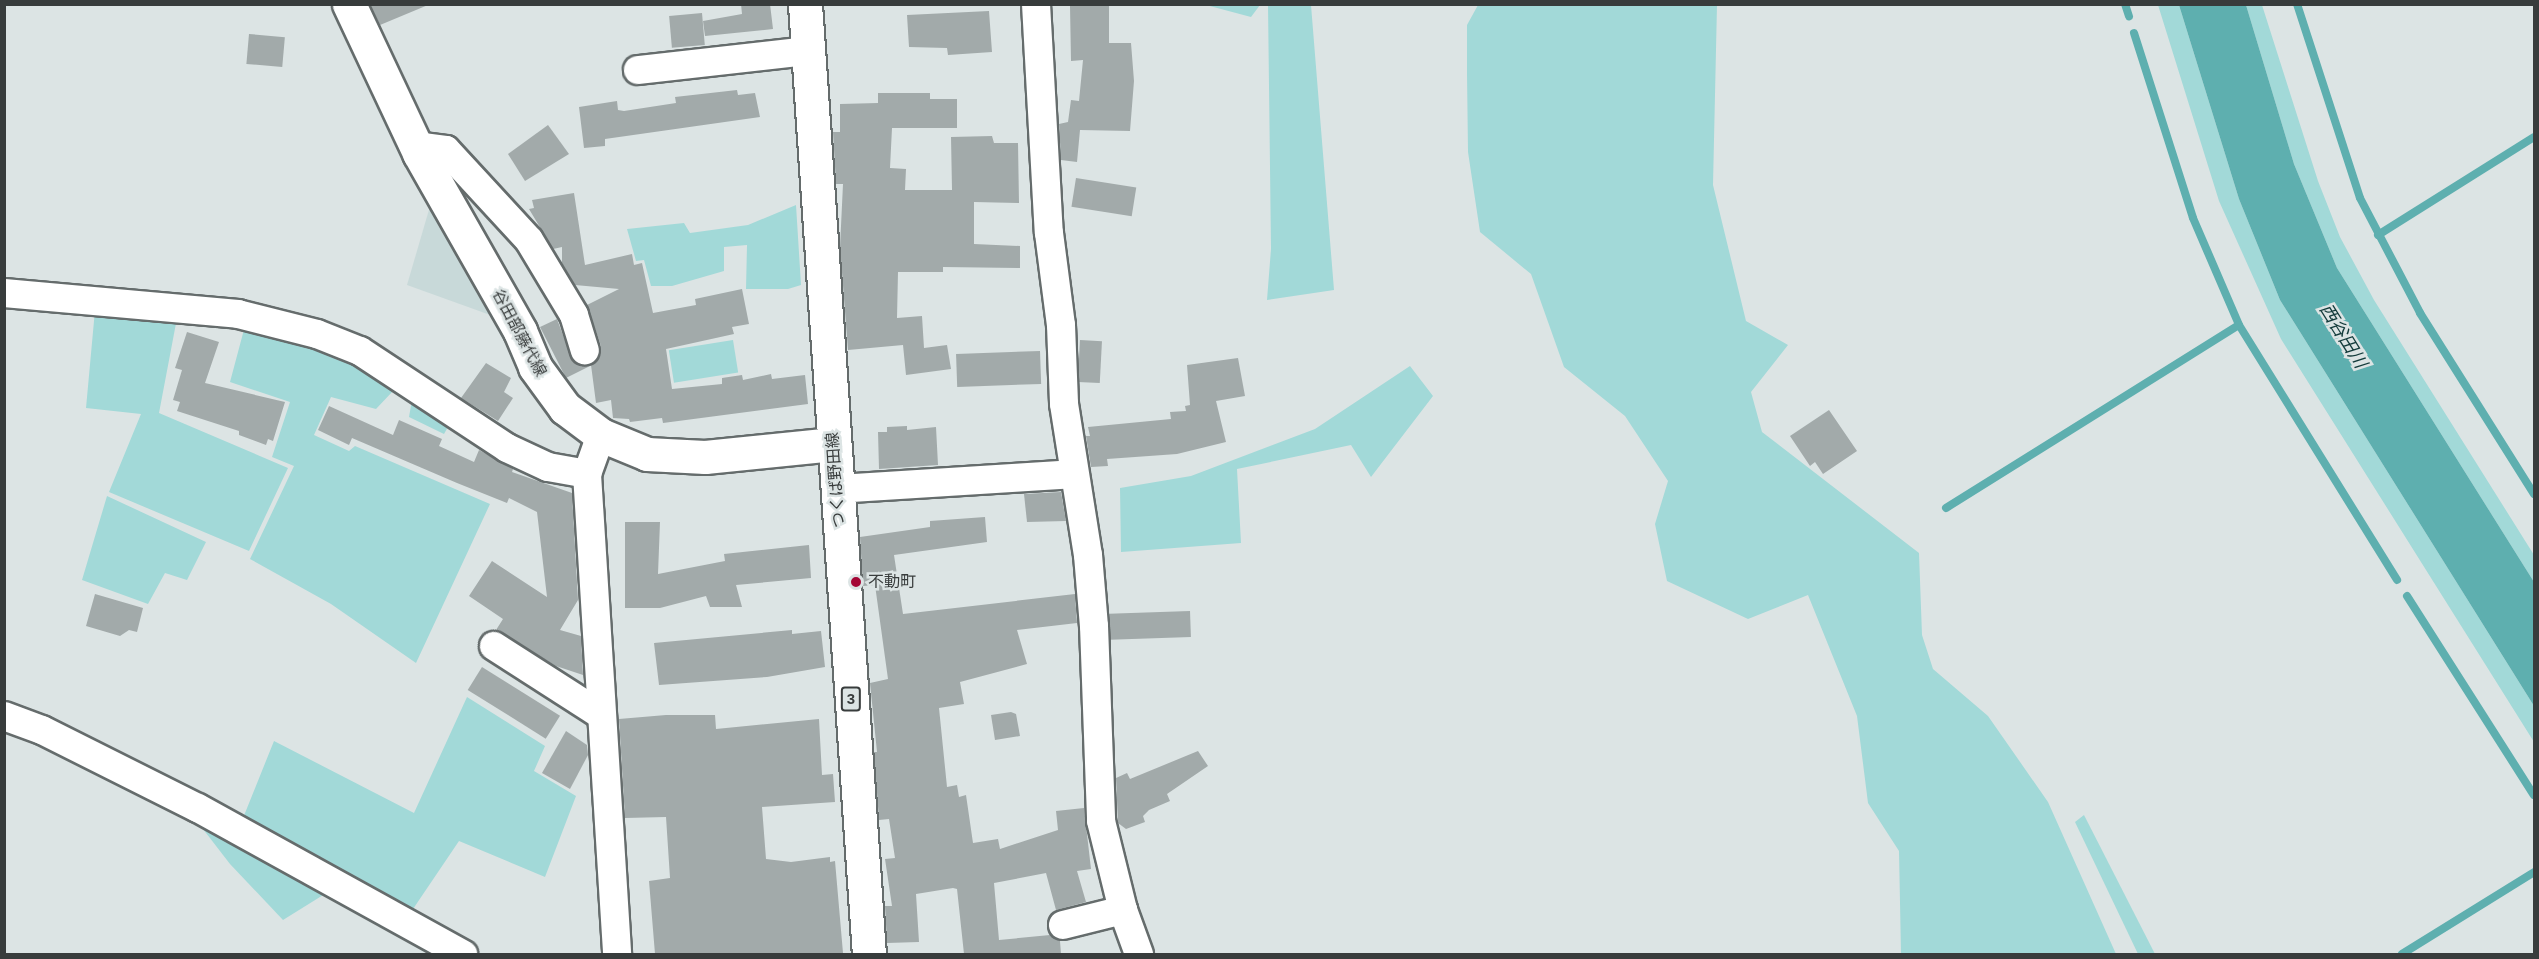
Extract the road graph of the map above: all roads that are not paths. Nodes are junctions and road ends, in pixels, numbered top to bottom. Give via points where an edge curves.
1 (348, 4) edge
2 (805, 4) edge
3 (1036, 4) edge
4 (808, 51) junction
5 (638, 69) dead end
6 (415, 146) junction
7 (4, 293) edge
8 (585, 350) dead end
9 (601, 435) junction
10 (833, 444) junction
11 (587, 474) junction
12 (1074, 474) junction
13 (837, 489) junction
14 (494, 646) dead end
15 (600, 714) junction
16 (4, 716) edge
17 (1122, 910) junction
18 (1063, 925) dead end
19 (463, 954) edge
20 (617, 954) edge
21 (869, 954) edge
22 (1139, 954) edge

1 - 6 main road, 谷田部藤代線
2 - 4 main road, つくば野田線 / 3
3 - 12 street via 1049,233
4 - 5 street
4 - 10 main road, つくば野田線 / 3
6 - 8 street via 446,150 529,240 574,315
6 - 9 main road, 谷田部藤代線 via 550,389 565,408
7 - 11 street via 238,314 317,334 360,351 507,448 548,467
9 - 10 main road, 谷田部藤代線 via 647,454 675,458
9 - 11 street
10 - 13 main road, つくば野田線 / 3
11 - 15 street
12 - 13 street
12 - 17 street via 1088,555 1094,626 1101,821
13 - 21 main road, つくば野田線 / 3
14 - 15 street
15 - 20 street
16 - 19 street via 42,730 198,808
17 - 18 street
17 - 22 street

